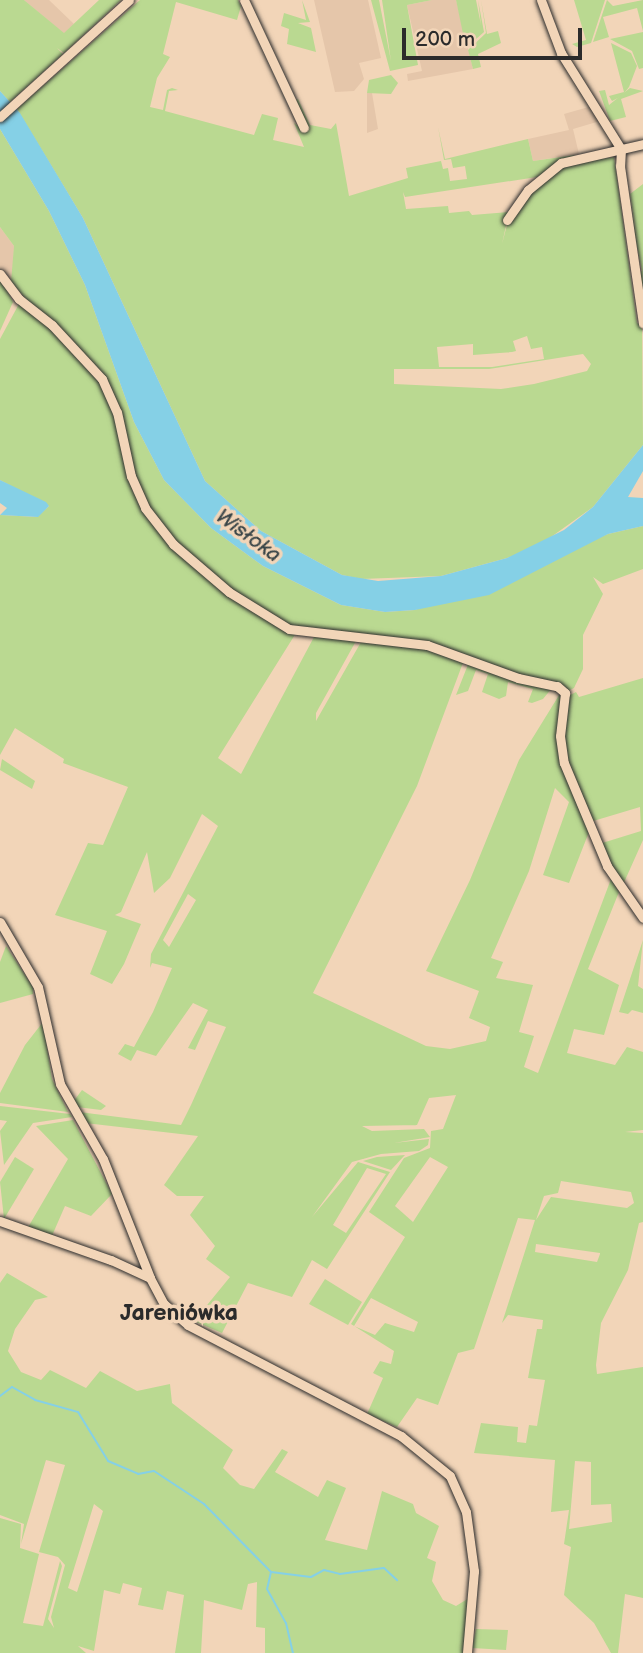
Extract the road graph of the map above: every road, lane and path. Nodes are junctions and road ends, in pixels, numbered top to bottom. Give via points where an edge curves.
1 (129, 0) edge
2 (244, 0) edge
3 (541, 0) edge
4 (0, 117) edge
5 (304, 128) dead end
6 (643, 144) edge
7 (621, 149) junction
8 (507, 220) dead end
9 (0, 274) edge
10 (643, 323) edge
11 (643, 918) edge
12 (0, 922) edge
13 (0, 1221) edge
14 (149, 1279) junction
15 (467, 1653) edge

1 - 4 street
2 - 5 street
3 - 7 street via 561,53
6 - 7 street
7 - 8 street via 561,163 528,190
7 - 10 street
9 - 11 street via 19,299 52,325 102,379 117,412 131,476 145,508 173,544 229,592 289,629 428,645 518,678 557,686 565,693 560,736 564,763 607,866
12 - 14 street via 38,988 60,1084 103,1159
13 - 14 street via 111,1260
14 - 15 street via 164,1304 188,1325 401,1436 450,1475 466,1512 474,1571

